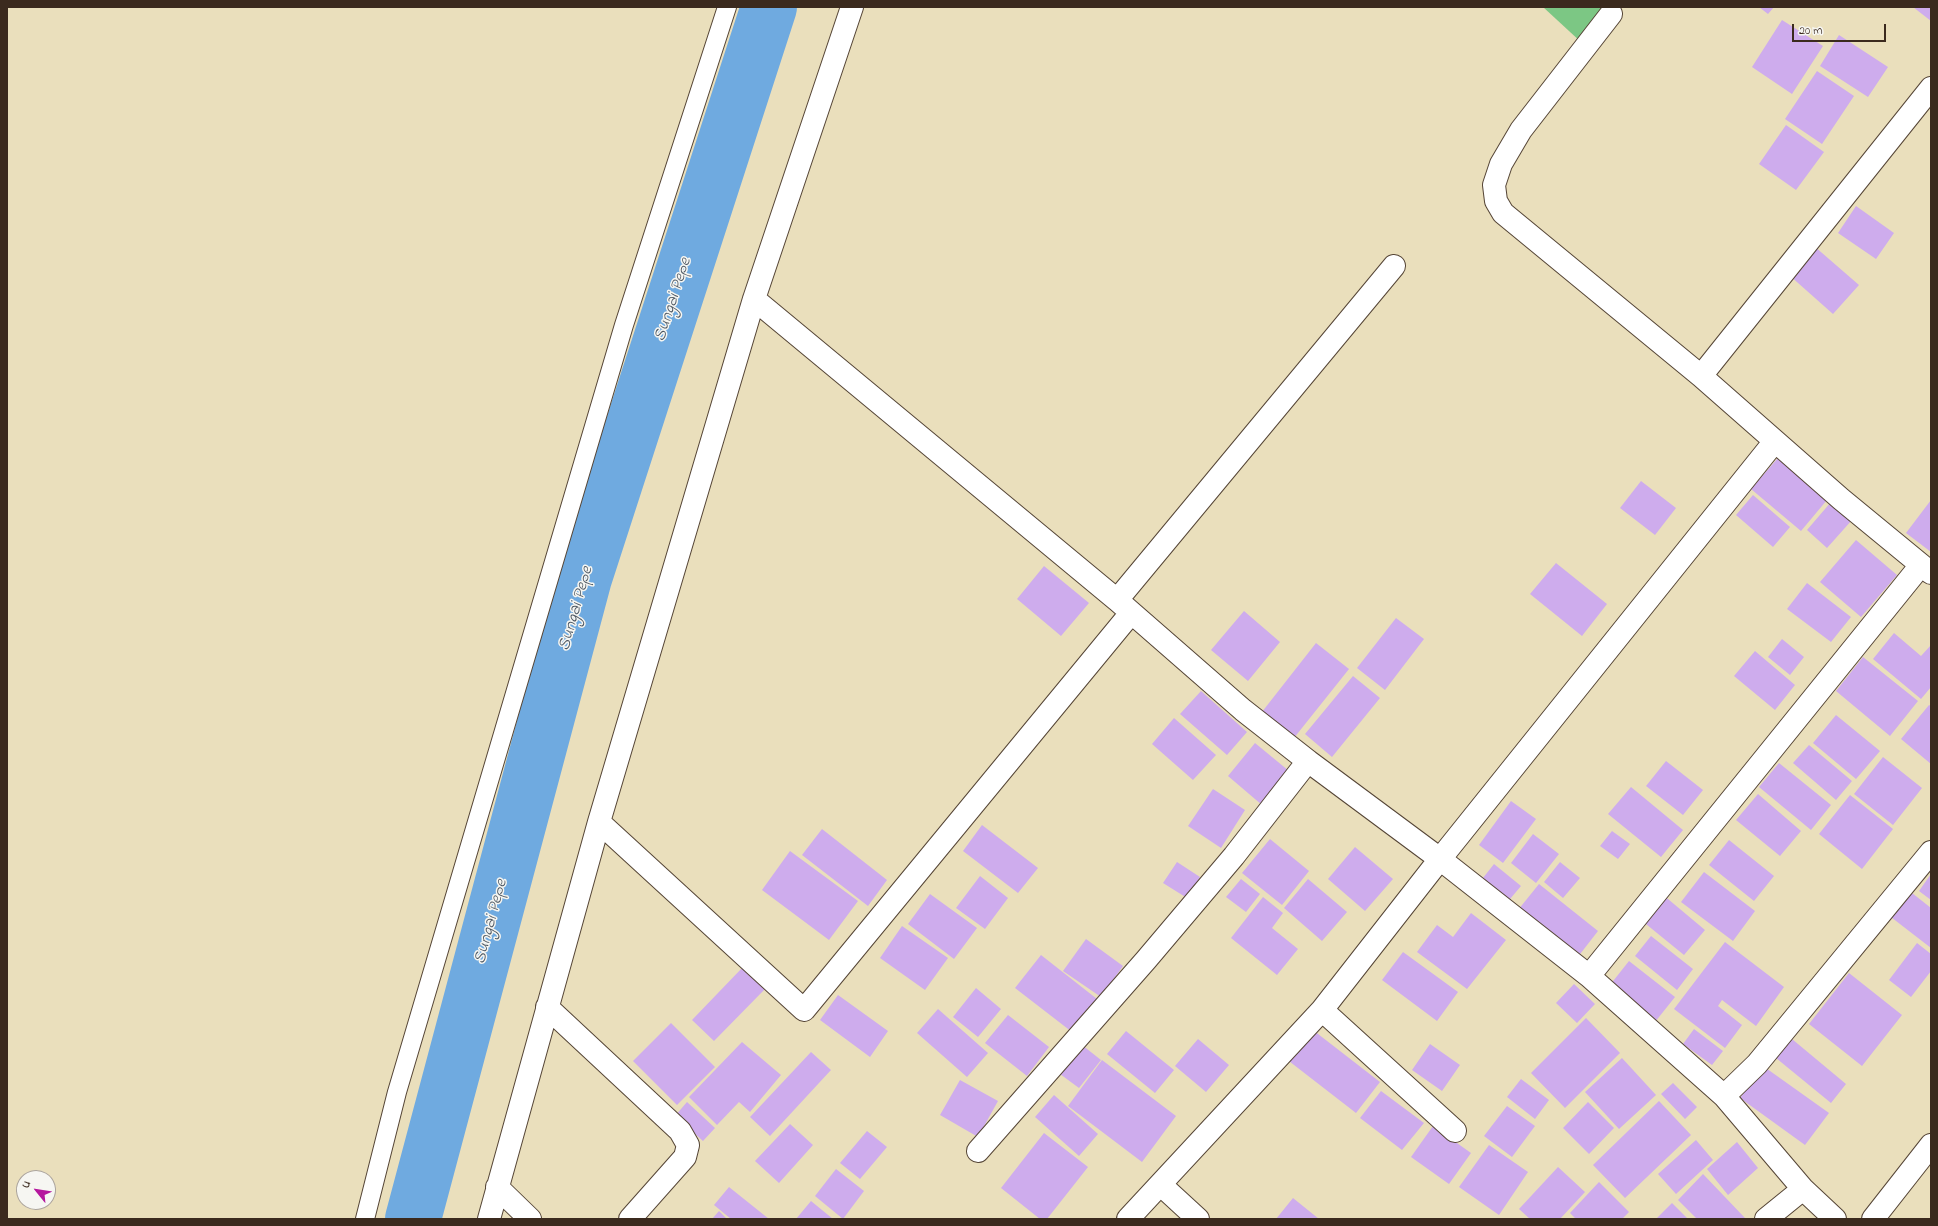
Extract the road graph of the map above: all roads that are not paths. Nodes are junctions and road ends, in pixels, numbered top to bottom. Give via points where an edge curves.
1 (727, 7) edge
2 (852, 7) edge
3 (1611, 14) dead end
4 (1931, 88) edge
5 (1394, 266) dead end
6 (754, 299) junction
7 (1701, 376) junction
8 (1775, 441) junction
9 (1926, 569) edge
10 (1124, 607) junction
11 (1308, 761) junction
12 (599, 822) junction
13 (1931, 852) edge
14 (1440, 859) junction
15 (1589, 976) junction
16 (547, 1007) junction
17 (1322, 1010) junction
18 (1724, 1096) junction
19 (1455, 1131) dead end
20 (1931, 1145) edge
21 (978, 1151) dead end
22 (1161, 1185) junction
23 (497, 1187) junction
24 (1803, 1189) junction
25 (364, 1219) edge
26 (489, 1219) edge
27 (530, 1219) edge
28 (630, 1219) edge
29 (1128, 1219) edge
30 (1198, 1219) edge
31 (1766, 1219) edge
32 (1835, 1219) edge
33 (1873, 1219) edge

1 - 25 lane via 619,340 397,1092
2 - 6 street
3 - 7 street via 1521,130 1501,164 1494,185 1496,201 1503,213
4 - 7 street
5 - 10 street
6 - 10 street
6 - 12 street
7 - 8 street
8 - 9 street
8 - 14 street
9 - 15 street
10 - 11 street
10 - 12 street via 804,1010
11 - 14 street
11 - 21 street via 1234,856 1146,960
12 - 16 street
13 - 18 street via 1757,1064
14 - 15 street
14 - 17 street
15 - 18 street
16 - 23 street
16 - 28 street via 680,1130 688,1145 685,1158
17 - 19 street
17 - 22 street
18 - 24 street
20 - 33 street
22 - 29 street
22 - 30 street
23 - 26 street
23 - 27 street
24 - 31 street
24 - 32 street

